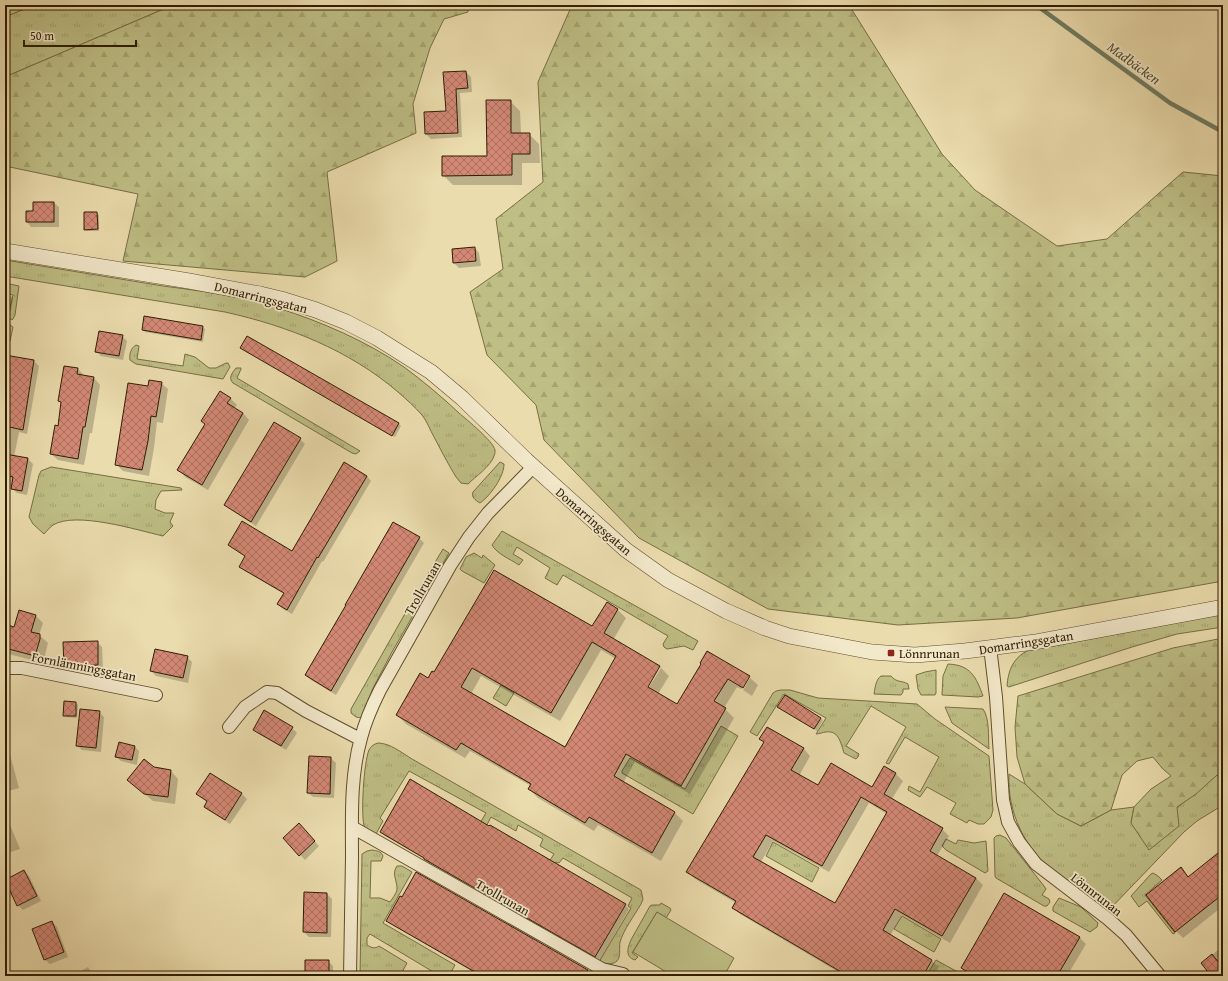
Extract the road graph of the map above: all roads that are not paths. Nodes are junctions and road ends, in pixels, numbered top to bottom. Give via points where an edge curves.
1 (5, 251) edge
2 (533, 467) junction
3 (1223, 607) edge
4 (990, 647) junction
5 (5, 668) edge
6 (156, 695) dead end
7 (229, 727) dead end
8 (360, 739) junction
9 (352, 827) junction
10 (623, 974) dead end
11 (350, 976) edge
12 (1160, 976) edge

1 - 2 street, Domarringsgatan via 260,294 316,310 346,322 432,372
2 - 4 street, Domarringsgatan via 626,550 662,576 726,611 764,628 789,636 872,652 915,655
2 - 8 street, Trollrunan via 488,514 450,566 380,690
3 - 4 street, Domarringsgatan
4 - 12 street, Lönnrunan via 1008,822 1036,864 1122,931
5 - 6 street, Fornlämningsgatan via 22,668
7 - 8 street via 245,707 267,692 277,693
8 - 9 street, Trollrunan
9 - 10 street, Trollrunan via 602,970
9 - 11 street, Trollrunan

